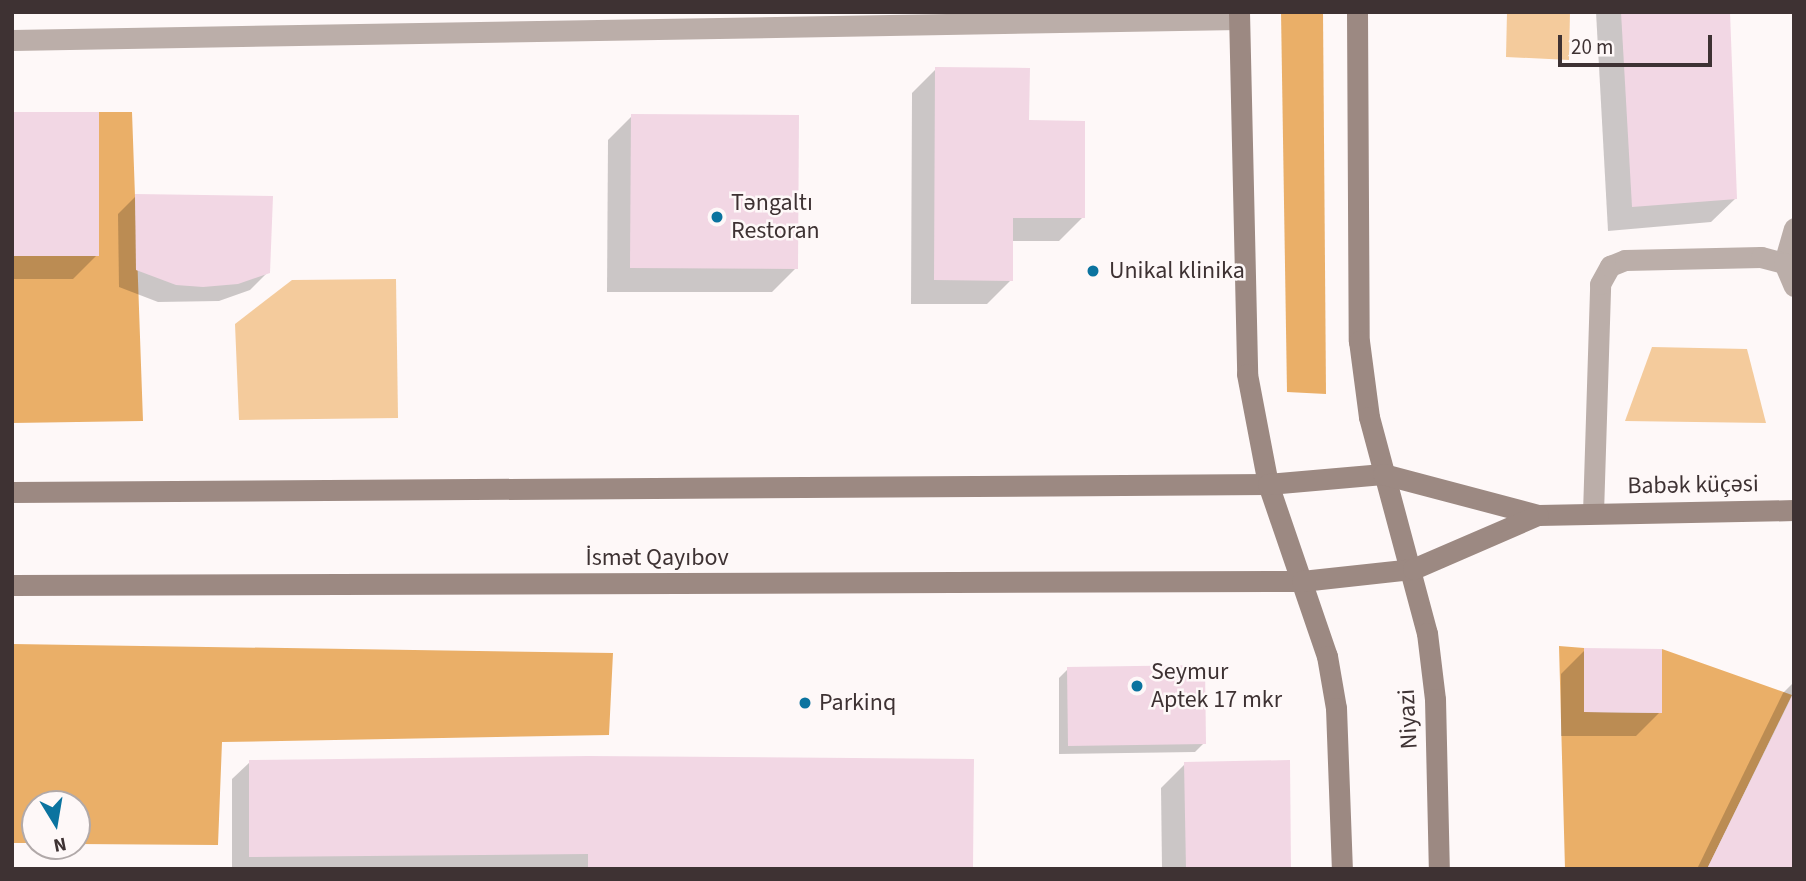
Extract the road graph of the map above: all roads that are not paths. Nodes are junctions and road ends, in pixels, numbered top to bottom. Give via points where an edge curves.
1 (1357, 12) edge
2 (1240, 15) edge
3 (1167, 16) edge
4 (643, 21) edge
5 (12, 40) edge
6 (1794, 228) edge
7 (1784, 263) junction
8 (1794, 286) edge
9 (1383, 474) junction
10 (1268, 484) junction
11 (12, 492) edge
12 (1794, 510) edge
13 (1593, 513) junction
14 (1538, 514) junction
15 (1413, 569) junction
16 (1303, 581) junction
17 (12, 585) edge
18 (1342, 869) edge
19 (1439, 869) edge

1 - 9 street, Niyazi via 1359,341 1368,417
2 - 3 lane
2 - 10 street via 1247,374
3 - 4 lane
4 - 5 lane
6 - 7 lane
7 - 8 lane
7 - 13 lane via 1761,257 1625,260 1610,266 1600,284
9 - 10 street
9 - 14 street
9 - 15 street, Niyazi
10 - 11 street
10 - 16 street
12 - 13 street, Babək küçəsi
13 - 14 street, Babək küçəsi
14 - 15 street, İsmət Qayıbov
15 - 16 street, İsmət Qayıbov
15 - 19 street, Niyazi via 1427,633 1434,699
16 - 17 street, İsmət Qayıbov
16 - 18 street via 1327,656 1336,708

